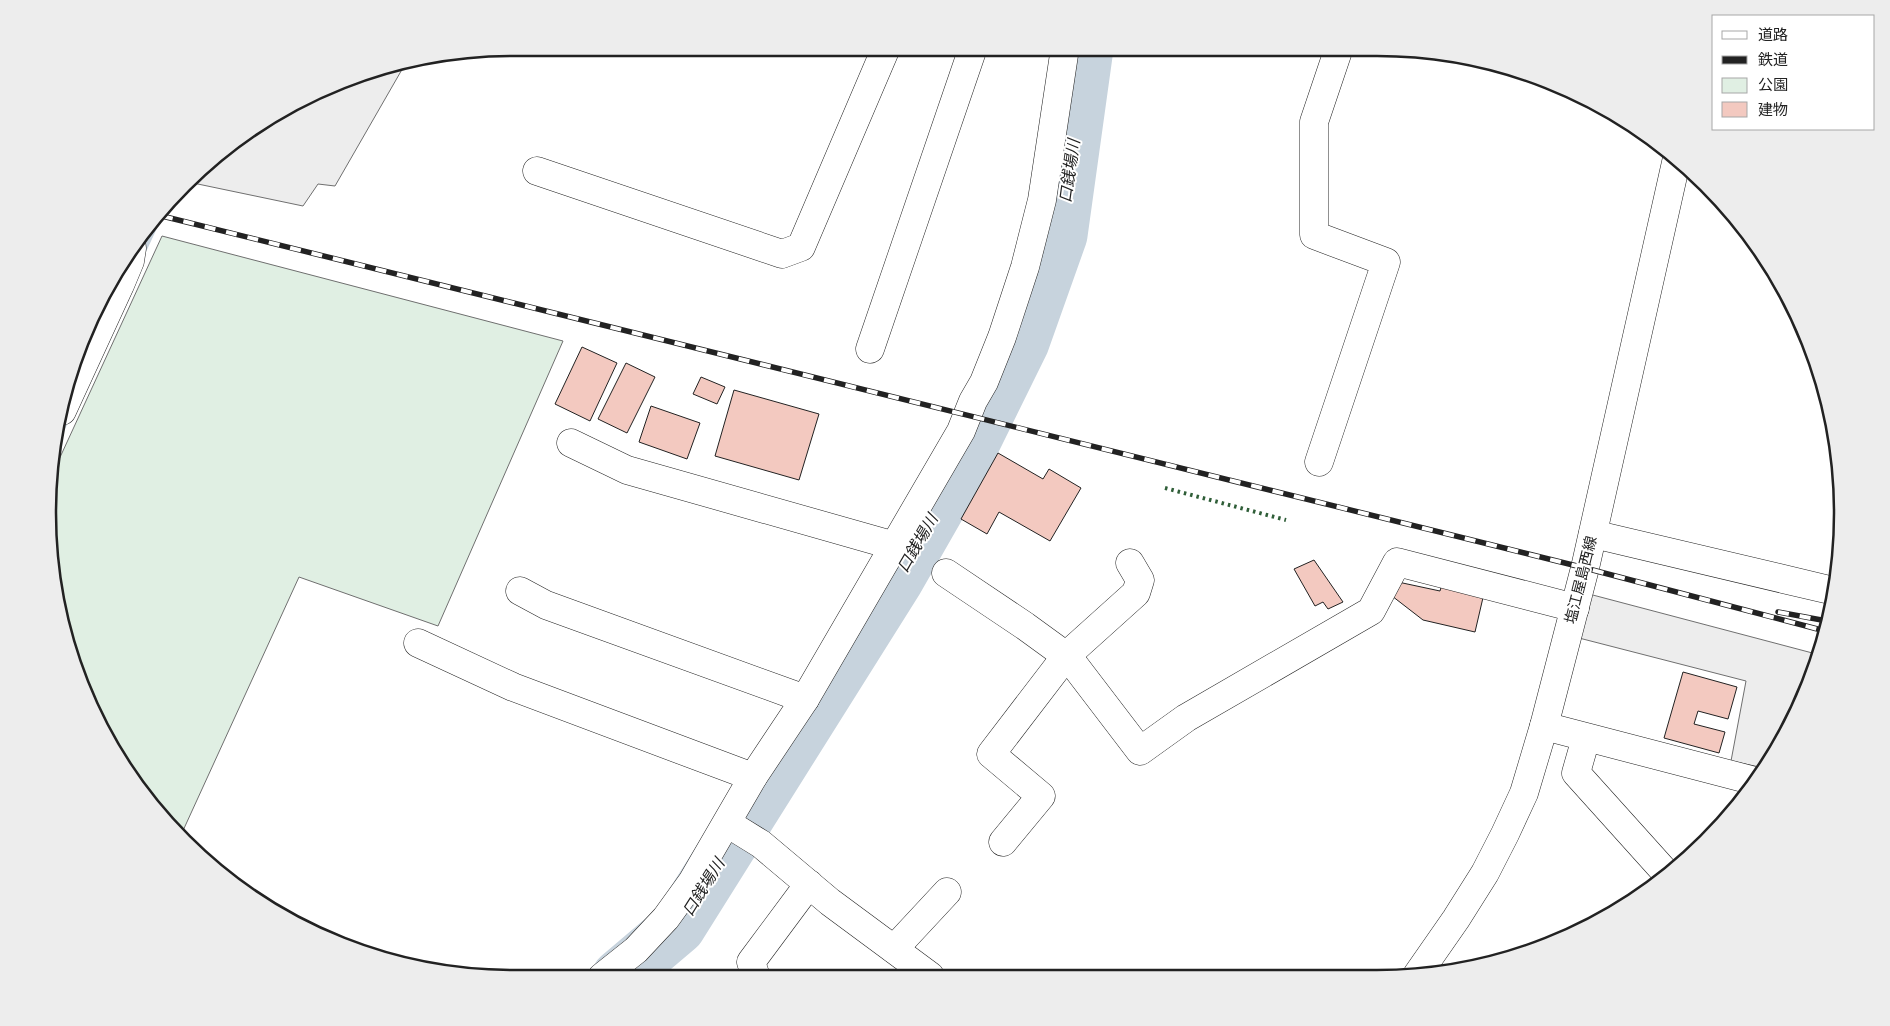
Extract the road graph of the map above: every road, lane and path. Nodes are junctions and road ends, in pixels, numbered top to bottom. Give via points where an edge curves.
1 (883, 56) edge
2 (970, 56) edge
3 (1064, 56) edge
4 (1336, 56) edge
5 (1675, 167) edge
6 (537, 171) dead end
7 (126, 270) edge
8 (870, 349) dead end
9 (76, 381) edge
10 (571, 443) dead end
11 (1318, 462) dead end
12 (1592, 534) junction
13 (895, 546) junction
14 (1130, 563) dead end
15 (946, 573) dead end
16 (1827, 589) edge
17 (520, 591) dead end
18 (1575, 608) junction
19 (418, 643) dead end
20 (1066, 656) junction
21 (804, 699) junction
22 (1544, 726) junction
23 (1586, 738) junction
24 (753, 777) junction
25 (1748, 779) edge
26 (727, 823) junction
27 (1002, 842) dead end
28 (1662, 869) edge
29 (809, 884) junction
30 (948, 892) dead end
31 (894, 949) junction
32 (1422, 967) edge
33 (611, 970) edge
34 (754, 970) edge
35 (922, 970) edge

1 - 6 street via 801,247 782,254
2 - 8 street
3 - 13 street via 1042,200 1002,337 962,431
4 - 11 street via 1314,122 1314,235 1386,262
5 - 12 street, 塩江屋島西線
7 - 9 street
10 - 13 street via 627,470
12 - 16 street
12 - 18 street, 塩江屋島西線
13 - 21 street
14 - 20 street via 1140,580 1136,593
15 - 20 street
17 - 21 street via 546,605
18 - 20 street via 1397,562 1372,611 1186,718 1140,751
18 - 22 street, 塩江屋島西線
19 - 24 street via 513,687
20 - 27 street via 991,754 1040,796
21 - 24 street
22 - 23 street
22 - 32 street, 塩江屋島西線 via 1524,793 1505,834 1456,920
23 - 25 street
23 - 28 street via 1576,773
24 - 26 street
26 - 29 street via 761,844
26 - 33 street via 666,918 636,950
29 - 31 street
29 - 34 street via 752,962
30 - 31 street
31 - 35 street

